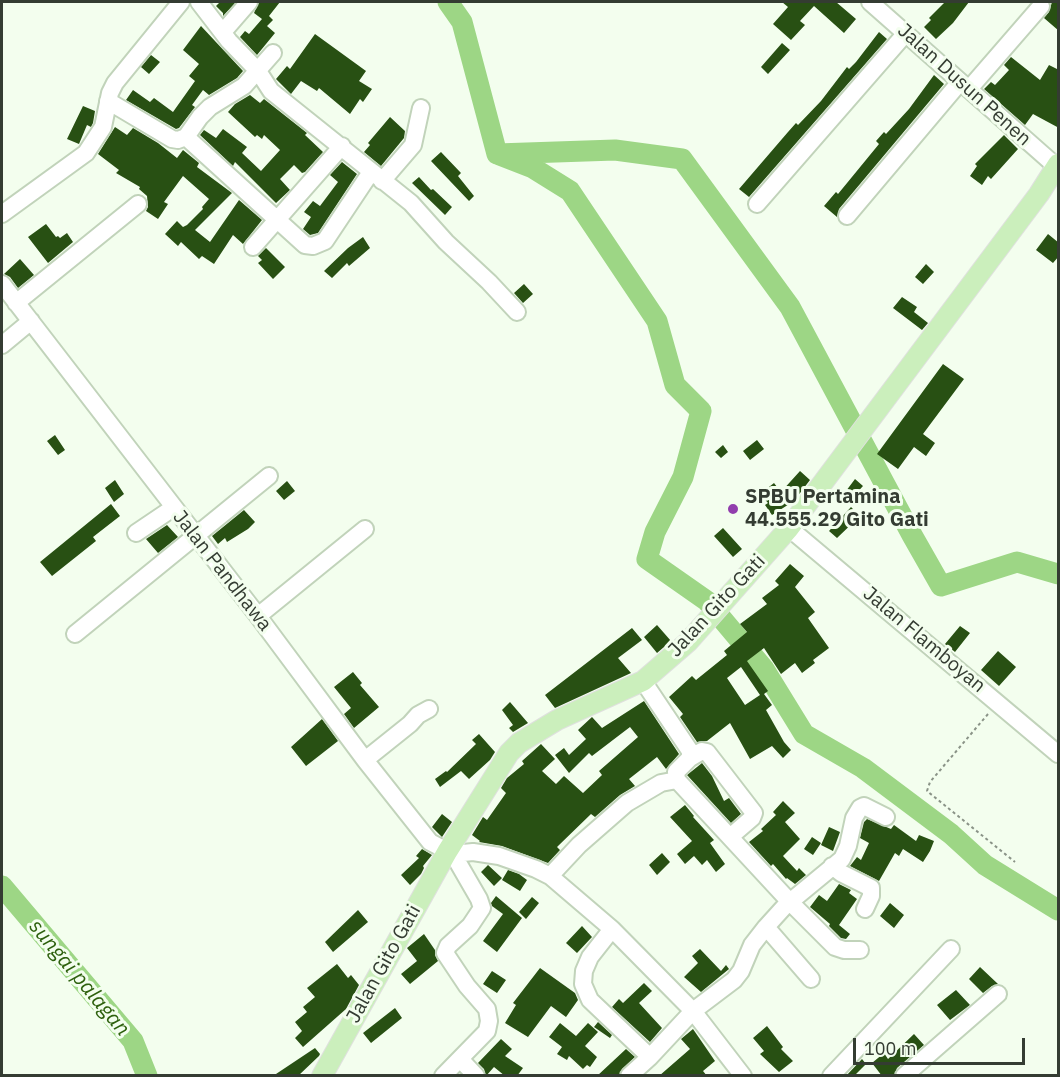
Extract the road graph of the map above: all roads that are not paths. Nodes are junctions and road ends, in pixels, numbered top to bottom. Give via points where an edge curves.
1 (181, 2) edge
2 (199, 2) edge
3 (249, 2) edge
4 (870, 2) edge
5 (1041, 6) dead end
6 (223, 32) junction
7 (906, 33) junction
8 (273, 53) dead end
9 (258, 71) junction
10 (964, 86) junction
11 (108, 101) junction
12 (421, 108) dead end
13 (186, 137) junction
14 (342, 146) junction
15 (1058, 167) edge
16 (377, 176) junction
17 (138, 204) dead end
18 (757, 204) dead end
19 (2, 214) edge
20 (847, 216) dead end
21 (277, 221) junction
22 (254, 247) dead end
23 (2, 284) edge
24 (16, 303) junction
25 (517, 312) dead end
26 (31, 321) junction
27 (2, 345) edge
28 (269, 476) dead end
29 (173, 508) junction
30 (789, 528) junction
31 (364, 529) dead end
32 (136, 533) dead end
33 (196, 536) junction
34 (258, 616) junction
35 (75, 634) dead end
36 (643, 681) junction
37 (429, 709) dead end
38 (1059, 754) edge
39 (690, 758) junction
40 (365, 760) junction
41 (677, 780) junction
42 (886, 817) dead end
43 (730, 837) junction
44 (450, 853) junction
45 (832, 866) junction
46 (549, 876) junction
47 (790, 902) junction
48 (865, 909) dead end
49 (766, 927) junction
50 (612, 929) junction
51 (951, 949) dead end
52 (860, 950) dead end
53 (810, 979) dead end
54 (998, 994) dead end
55 (693, 1011) junction
56 (650, 1057) junction
57 (461, 1060) junction
58 (322, 1076) edge
59 (443, 1076) edge
60 (476, 1076) edge
61 (629, 1076) edge
62 (743, 1076) edge
63 (831, 1076) edge
64 (904, 1076) edge

1 - 11 street via 115,83
2 - 6 street
3 - 6 street
4 - 7 street, Jalan Dusun Penen
5 - 10 street
6 - 9 street
7 - 10 street, Jalan Dusun Penen
7 - 18 street
8 - 9 street
9 - 13 street via 244,86 210,107
9 - 14 street via 271,91
10 - 15 street, Jalan Dusun Penen
10 - 20 street
11 - 13 street via 172,139
11 - 19 street via 103,127 86,153
12 - 16 street via 413,145
13 - 21 street
14 - 16 street
14 - 21 street
15 - 30 main road, Jalan Gito Gati
16 - 21 street via 320,245 305,245
16 - 25 street via 411,203
17 - 24 street
21 - 22 street
23 - 24 street, Jalan Pandhawa
24 - 26 street, Jalan Pandhawa
26 - 27 street
26 - 29 street, Jalan Pandhawa
28 - 33 street
29 - 32 street
29 - 33 street, Jalan Pandhawa
30 - 36 main road, Jalan Gito Gati via 688,642
30 - 38 street, Jalan Flamboyan
31 - 34 street
33 - 34 street, Jalan Pandhawa
33 - 35 street
34 - 40 street, Jalan Pandhawa
36 - 39 street via 690,751
36 - 44 main road, Jalan Gito Gati via 557,720 519,743 501,763
37 - 40 street
39 - 41 street via 676,772
39 - 43 street via 708,752 754,813
40 - 44 street, Jalan Pandhawa via 430,842
41 - 43 street
41 - 46 street via 661,783 627,803
42 - 45 street via 864,806 860,808 846,851
43 - 47 street
44 - 46 street via 499,856
44 - 57 street via 482,908 445,953 487,1009 489,1021 487,1031
44 - 58 main road, Jalan Gito Gati
45 - 47 street
45 - 48 street via 871,888 872,896
46 - 50 street
47 - 49 street
47 - 52 street via 835,947
49 - 53 street
49 - 55 street via 750,948 738,975
50 - 55 street
50 - 56 street via 590,957 583,984 590,1000
51 - 63 street
54 - 64 street
55 - 56 street
55 - 62 street
56 - 61 street
57 - 59 street
57 - 60 street

